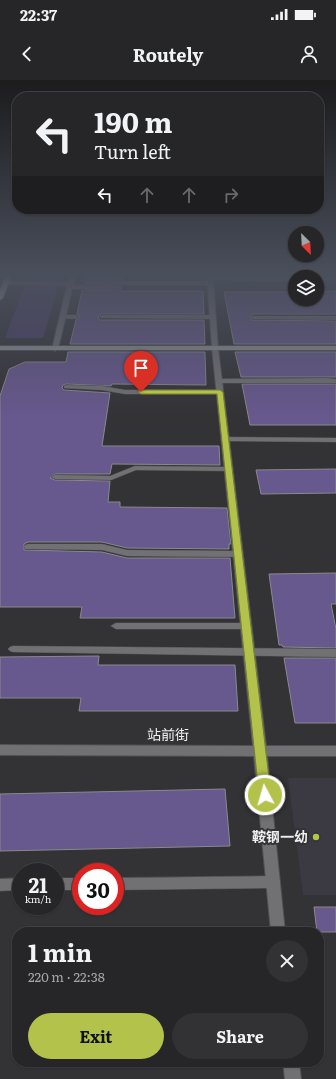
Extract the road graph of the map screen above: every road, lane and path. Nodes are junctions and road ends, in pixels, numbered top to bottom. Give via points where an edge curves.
1 (61, 324) edge
2 (213, 324) edge
3 (0, 348) edge
4 (215, 348) junction
5 (336, 348) edge
6 (55, 349) junction
7 (336, 381) edge
8 (219, 386) junction
9 (66, 387) dead end
10 (225, 439) junction
11 (336, 440) edge
12 (229, 469) junction
13 (55, 478) dead end
14 (28, 547) dead end
15 (238, 554) junction
16 (116, 626) dead end
17 (246, 626) junction
18 (13, 649) dead end
19 (249, 653) junction
20 (336, 653) edge
21 (0, 750) edge
22 (260, 751) junction
23 (336, 751) edge
24 (274, 882) junction
25 (12, 884) edge
26 (124, 884) edge
27 (0, 885) edge
28 (278, 927) edge
29 (292, 1067) edge
30 (293, 1079) edge

1 - 6 street
2 - 4 street
3 - 6 street
4 - 5 street
4 - 6 street
4 - 8 street
7 - 8 lane
8 - 9 lane via 125,392 102,388
8 - 10 street
10 - 11 lane
10 - 12 street
12 - 13 lane via 136,468 111,478
12 - 15 street
14 - 15 lane via 102,547 127,553
15 - 17 street
16 - 17 lane
17 - 19 street
18 - 19 lane
19 - 20 lane
19 - 22 street
21 - 22 street, 站前街
22 - 23 street, 站前街
22 - 24 street
24 - 26 lane
24 - 28 street
25 - 27 lane
29 - 30 street

